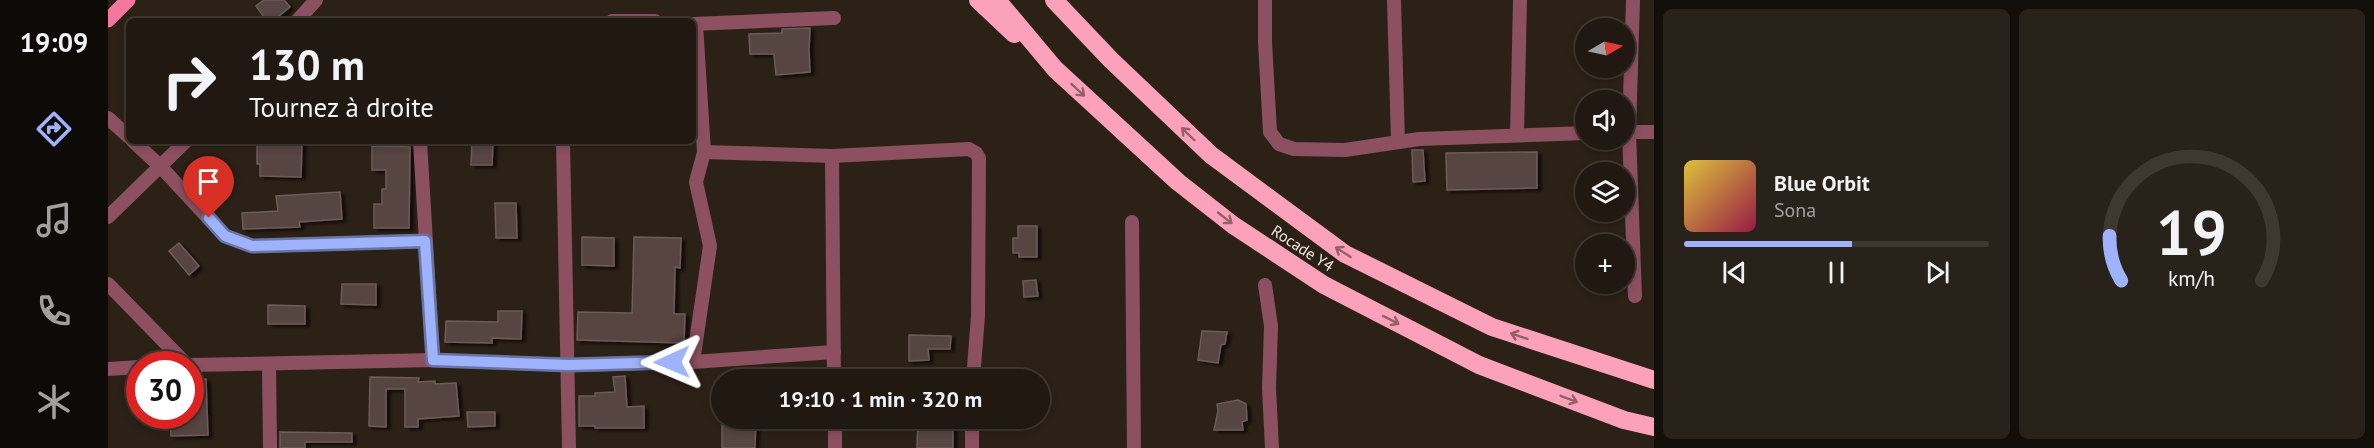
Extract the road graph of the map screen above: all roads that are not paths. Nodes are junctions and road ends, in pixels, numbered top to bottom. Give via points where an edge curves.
1 (128, 0) edge
2 (316, 0) edge
3 (978, 0) edge
4 (997, 0) edge
5 (1265, 0) edge
6 (1394, 0) edge
7 (1521, 0) edge
8 (1633, 0) edge
9 (1057, 2) edge
10 (301, 18) edge
11 (834, 18) dead end
12 (108, 20) edge
13 (696, 24) edge
14 (696, 50) edge
15 (1054, 69) junction
16 (1629, 90) edge
17 (108, 118) edge
18 (1635, 132) edge
19 (1654, 132) edge
20 (1575, 133) edge
21 (126, 134) edge
22 (1517, 135) junction
23 (1398, 142) junction
24 (136, 144) edge
25 (183, 144) edge
26 (420, 144) edge
27 (563, 144) edge
28 (1628, 150) edge
29 (704, 152) junction
30 (832, 156) junction
31 (160, 166) junction
32 (108, 217) edge
33 (1132, 222) dead end
34 (425, 241) junction
35 (108, 284) edge
36 (1265, 285) dead end
37 (1635, 296) dead end
38 (174, 351) edge
39 (834, 352) junction
40 (433, 360) junction
41 (693, 362) junction
42 (269, 364) junction
43 (204, 365) edge
44 (569, 365) junction
45 (126, 368) edge
46 (108, 369) edge
47 (834, 369) edge
48 (974, 369) edge
49 (1654, 380) edge
50 (1654, 427) edge
51 (835, 429) edge
52 (972, 429) edge
53 (270, 448) edge
54 (569, 448) edge
55 (836, 448) edge
56 (972, 448) edge
57 (1134, 448) edge
58 (1272, 448) edge

1 - 12 main road
2 - 10 street
3 - 15 highway
4 - 15 highway, Rocade Y4
5 - 23 street via 1270,132 1279,144 1294,149 1345,150
6 - 23 street
7 - 22 street
8 - 16 street
49 -> 9 highway, Rocade Y4 via 1492,327 1345,254 1210,155
11 - 13 street
14 - 29 street
15 -> 50 highway, Rocade Y4 via 1178,182 1233,225 1324,285 1479,365 1624,420
17 - 21 street
18 - 19 street
20 - 22 street
22 - 23 street
24 - 31 street
25 - 31 street
26 - 34 street
27 - 44 street
28 - 37 street
29 - 30 street
29 - 41 street via 696,182 710,246
30 - 39 street
30 - 48 street via 969,149 976,153 978,305
31 - 32 street
31 - 34 street via 225,236 252,246
33 - 57 street
34 - 40 street
35 - 38 street
36 - 58 street via 1271,326
39 - 41 street
39 - 47 street
40 - 42 street
40 - 44 street
41 - 44 street
42 - 43 street
42 - 53 street
44 - 54 street
45 - 46 street
51 - 55 street
52 - 56 street

